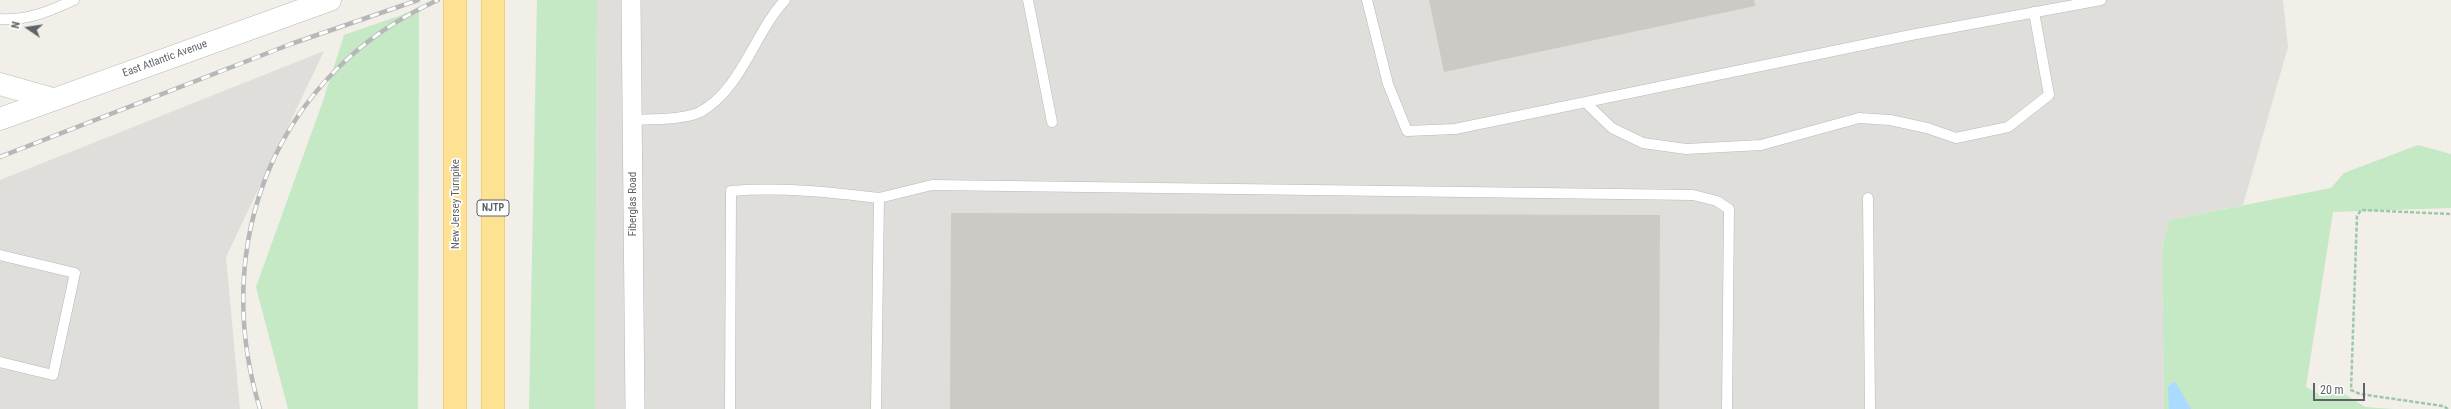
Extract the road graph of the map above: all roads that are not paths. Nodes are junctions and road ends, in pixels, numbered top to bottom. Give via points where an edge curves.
1 (74, 0) edge
2 (330, 0) edge
3 (631, 0) edge
4 (785, 0) edge
5 (1028, 0) edge
6 (1367, 0) edge
7 (2101, 0) edge
8 (493, 4) edge
9 (456, 10) edge
10 (2034, 12) junction
11 (0, 19) edge
12 (0, 84) edge
13 (52, 99) junction
14 (1585, 102) junction
15 (0, 120) edge
16 (633, 120) junction
17 (1052, 122) dead end
18 (879, 198) junction
19 (1868, 198) dead end
20 (0, 255) edge
21 (0, 362) edge
22 (455, 409) edge
23 (493, 409) edge
24 (635, 409) edge
25 (730, 409) edge
26 (876, 409) edge
27 (1727, 409) edge
28 (1870, 409) edge

1 - 11 lane via 53,10 18,20
2 - 13 street, East Atlantic Avenue
3 - 16 street, Fiberglas Road
4 - 16 lane via 717,100 699,112 676,117
5 - 17 lane
6 - 14 lane via 1388,84 1407,131 1456,129
7 - 10 lane
8 - 23 highway, NJTP
9 - 22 highway, New Jersey Turnpike
10 - 14 lane
10 - 14 lane via 2049,95 2008,127 1956,138 1927,128 1890,120 1859,118 1761,145 1686,149 1643,143 1612,128
12 - 13 street
13 - 15 street, East Atlantic Avenue
16 - 24 street, Fiberglas Road
18 - 25 lane via 809,189 766,188 731,191
18 - 26 lane
18 - 27 lane via 932,186 1693,195 1717,201 1729,209
19 - 28 lane
20 - 21 lane via 75,273 53,374

